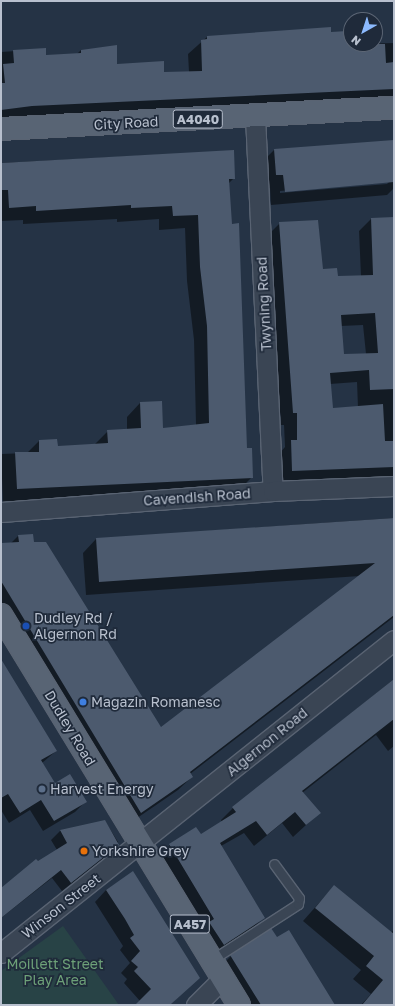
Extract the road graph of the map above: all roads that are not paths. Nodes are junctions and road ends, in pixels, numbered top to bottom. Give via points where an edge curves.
1 (394, 108) edge
2 (255, 116) junction
3 (1, 129) edge
4 (394, 486) edge
5 (273, 491) junction
6 (1, 512) edge
7 (1, 615) edge
8 (394, 640) edge
9 (140, 843) junction
10 (274, 864) dead end
11 (1, 953) edge
12 (212, 960) junction
13 (223, 978) junction
14 (196, 1005) edge
15 (239, 1005) edge

1 - 2 main road, City Road / A4040
2 - 3 main road, City Road / A4040
2 - 5 street, Twyning Road
4 - 5 street, Cavendish Road
5 - 6 street, Cavendish Road
7 - 9 main road, Dudley Road / A457
8 - 9 street, Algernon Road
9 - 11 street, Winson Street
9 - 12 main road, Dudley Road / A457
10 - 12 lane via 299,898 298,904
12 - 13 main road, Dudley Road / A457
13 - 14 street
13 - 15 main road, Dudley Road / A457

